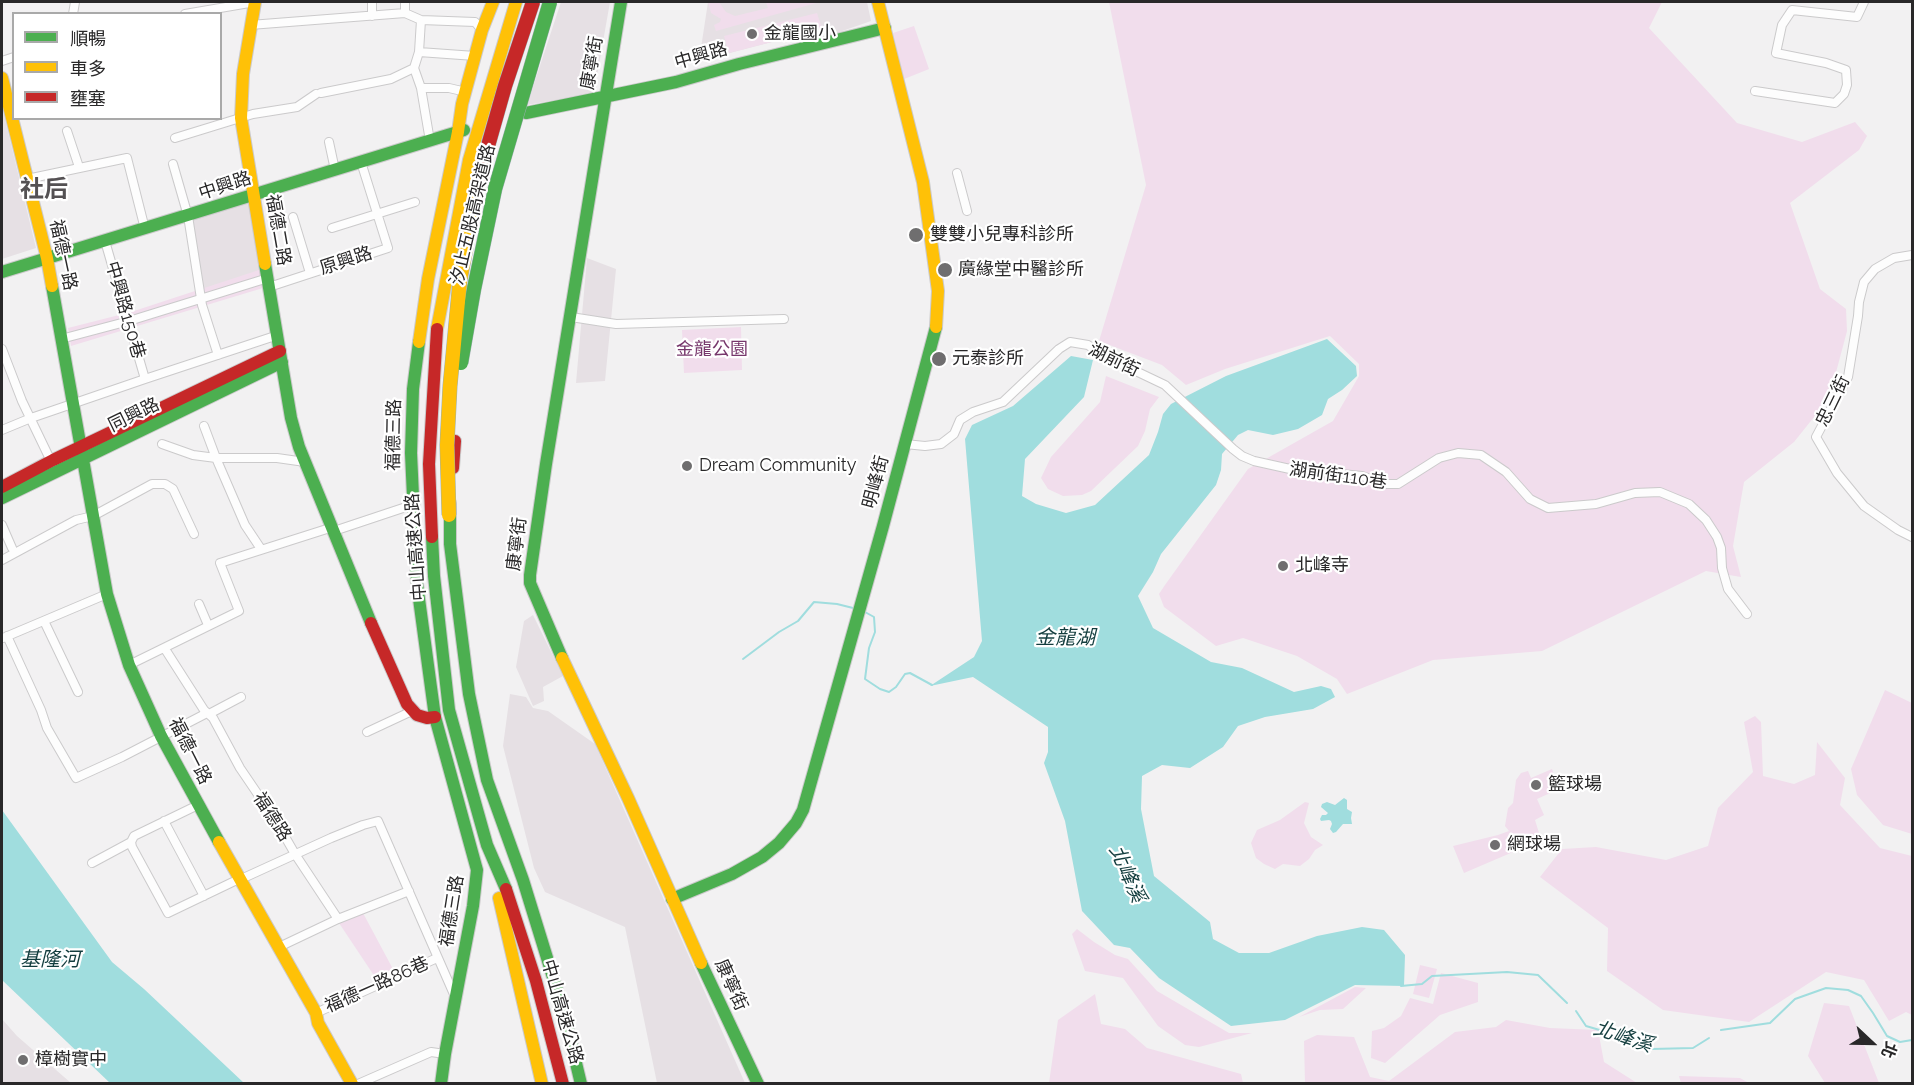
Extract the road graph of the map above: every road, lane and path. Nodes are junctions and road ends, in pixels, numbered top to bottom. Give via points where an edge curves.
1 (255, 2) edge
2 (372, 2) edge
3 (405, 2) edge
4 (493, 2) edge
5 (516, 2) edge
6 (533, 2) edge
7 (549, 2) edge
8 (621, 2) edge
9 (878, 2) edge
10 (1864, 2) edge
11 (197, 12) edge
12 (405, 13) junction
13 (372, 16) junction
14 (421, 20) junction
15 (250, 25) junction
16 (885, 28) junction
17 (482, 30) junction
18 (419, 52) junction
19 (475, 56) junction
20 (414, 68) junction
21 (2, 78) edge
22 (421, 88) junction
23 (1755, 91) dead end
24 (466, 92) junction
25 (604, 98) junction
26 (526, 113) dead end
27 (12, 118) edge
28 (242, 118) junction
29 (12, 120) edge
30 (67, 131) dead end
31 (462, 131) junction
32 (175, 138) dead end
33 (430, 141) junction
34 (329, 142) dead end
35 (361, 162) junction
36 (172, 164) dead end
37 (79, 167) junction
38 (335, 170) junction
39 (957, 173) dead end
40 (27, 179) junction
41 (254, 195) junction
42 (415, 202) dead end
43 (967, 211) dead end
44 (378, 214) junction
45 (188, 216) junction
46 (293, 217) dead end
47 (332, 228) dead end
48 (145, 229) junction
49 (105, 241) junction
50 (1912, 255) edge
51 (47, 258) junction
52 (2, 272) edge
53 (310, 273) junction
54 (268, 282) junction
55 (202, 298) junction
56 (571, 317) junction
57 (784, 319) dead end
58 (129, 321) junction
59 (278, 335) junction
60 (61, 339) junction
61 (2, 350) edge
62 (218, 355) junction
63 (281, 356) junction
64 (145, 379) junction
65 (1176, 395) joint
66 (72, 405) junction
67 (31, 418) junction
68 (204, 426) dead end
69 (2, 430) edge
70 (162, 444) dead end
71 (905, 444) junction
72 (82, 454) junction
73 (48, 456) dead end
74 (216, 458) junction
75 (305, 462) junction
76 (2, 488) edge
77 (2, 498) edge
78 (412, 505) junction
79 (449, 515) junction
80 (93, 516) junction
81 (2, 525) edge
82 (333, 529) junction
83 (194, 534) dead end
84 (1912, 537) edge
85 (12, 548) dead end
86 (261, 549) junction
87 (2, 560) edge
88 (107, 594) junction
89 (199, 604) dead end
90 (1747, 614) dead end
91 (44, 621) junction
92 (208, 626) junction
93 (4, 638) edge
94 (165, 649) junction
95 (129, 665) junction
96 (78, 692) dead end
97 (241, 697) dead end
98 (412, 711) junction
99 (208, 714) junction
100 (435, 717) junction
101 (367, 732) dead end
102 (161, 736) junction
103 (198, 805) junction
104 (164, 821) junction
105 (131, 842) junction
106 (487, 845) junction
107 (295, 854) junction
108 (92, 863) dead end
109 (239, 880) junction
110 (409, 891) junction
111 (204, 896) junction
112 (672, 898) junction
113 (338, 919) junction
114 (279, 947) junction
115 (437, 958) junction
116 (456, 999) junction
117 (316, 1013) junction
118 (445, 1054) junction
119 (352, 1083) edge
120 (358, 1083) edge
121 (441, 1083) edge
122 (542, 1083) edge
123 (563, 1083) edge
124 (581, 1083) edge
125 (758, 1083) edge

1 - 11 street
1 - 15 main road, 福德二路
2 - 13 street
3 - 12 street
4 - 17 main road, 福德三路
5 - 106 main road, 中山高速公路 via 469,160 435,338 429,464 434,576 449,710
6 - 79 main road, 中山高速公路, bridge via 484,160 460,280 447,445
7 - 79 main road, 汐止五股高架道路, bridge via 483,244 461,361
8 - 25 main road, 康寧街
9 - 16 main road, 明峰街
10 - 23 street via 1857,17 1792,10 1782,25 1776,53 1846,70 1847,85 1835,103
12 - 13 street
12 - 14 street
13 - 15 street
14 - 17 street via 475,22
14 - 18 street
15 - 28 main road, 福德二路
16 - 25 main road, 中興路
16 - 71 main road, 明峰街 via 923,182 938,291 936,326
17 - 19 main road, 福德三路
18 - 19 street
18 - 20 street
19 - 24 main road, 福德三路
20 - 22 street
20 - 28 street via 391,79 318,93 297,107
21 - 27 main road, 福德一路
22 - 24 street
22 - 33 street
24 - 31 main road, 福德三路
25 - 26 main road, 中興路
25 - 56 main road, 康寧街
28 - 32 street
28 - 41 main road, 福德二路
29 - 40 main road, 福德一路
30 - 37 street
31 - 33 main road, 中興路
31 - 78 main road, 福德三路 via 428,279 417,359
33 - 35 main road, 中興路
34 - 38 street
35 - 38 main road, 中興路
35 - 44 street
36 - 45 street
37 - 40 street
37 - 48 street via 127,158
38 - 41 main road, 中興路
39 - 43 street
40 - 51 main road, 福德一路
41 - 45 main road, 中興路
41 - 54 main road, 福德二路
42 - 44 street
44 - 47 street
44 - 53 street, 原興路 via 388,248
45 - 48 main road, 中興路
45 - 55 street
46 - 53 street
48 - 49 main road, 中興路
49 - 51 main road, 中興路
49 - 58 street, 中興路150巷
50 - 84 street, 忠三街 via 1894,258 1875,269 1864,282 1848,376 1816,437 1837,473 1864,506
51 - 52 main road, 中興路
51 - 60 main road, 福德一路
53 - 54 street, 原興路
54 - 55 street, 原興路
54 - 59 main road, 福德二路
55 - 58 street, 原興路
55 - 62 street
56 - 57 street via 616,324
56 - 112 main road, 康寧街 via 530,583
58 - 60 street, 原興路
58 - 64 street, 中興路150巷
59 - 62 street
59 - 63 main road, 福德二路
60 - 66 main road, 福德一路
61 - 67 street
62 - 64 street
63 - 72 main road, 同興路
63 - 75 main road, 福德二路 via 291,418
64 - 66 street
65 - 71 street, 湖前街 via 1165,385 1088,345 1070,342 1003,402 960,420 954,434 941,444
65 - 90 street, 湖前街110巷 via 1242,456 1290,470 1362,476 1384,484 1398,484 1439,458 1458,453 1481,455 1506,472 1530,499 1548,508 1660,492 1689,504 1706,519 1721,548 1728,589
66 - 67 street
66 - 72 main road, 福德一路
67 - 69 street
67 - 73 street
68 - 74 street
70 - 74 street
71 - 112 main road, 明峰街 via 803,810 779,843 762,857 732,874
72 - 76 main road, 同興路 via 53,460
72 - 77 main road, 同興路
72 - 80 main road, 福德一路
74 - 75 street
74 - 86 street via 245,525
75 - 82 main road, 福德二路
78 - 82 street
78 - 100 main road, 福德三路 via 417,584
79 - 124 main road, 中山高速公路 via 469,694 487,780 523,880
80 - 83 street via 152,484 165,484 173,489
80 - 87 street via 76,520
80 - 88 main road, 福德一路
81 - 85 street
82 - 86 street
82 - 98 main road, 福德二路
86 - 92 street via 220,563 239,611
88 - 91 street
88 - 95 main road, 福德一路
89 - 92 street
91 - 93 street
91 - 96 street
92 - 94 street
93 - 102 street via 47,728 76,777
94 - 95 street
94 - 99 street, 福德路
95 - 102 main road, 福德一路
97 - 99 street
98 - 100 main road
98 - 101 street
99 - 102 street
99 - 107 street, 福德路
100 - 116 main road, 福德三路 via 477,870
102 - 103 main road, 福德一路
103 - 104 street
103 - 109 main road, 福德一路
104 - 105 street via 134,836
104 - 111 street
105 - 108 street
105 - 111 street, 福德一路86巷 via 168,913
106 - 122 main road
106 - 123 main road, 中山高速公路 via 504,883 536,981
107 - 109 street, 福德一路86巷
107 - 110 street, 福德一路86巷 via 378,821
107 - 113 street, 福德路
109 - 111 street, 福德一路86巷
109 - 114 main road, 福德一路
110 - 113 street
110 - 115 street, 福德一路86巷
112 - 125 main road, 康寧街
113 - 114 street
114 - 117 main road, 福德一路
115 - 116 street, 福德一路86巷
115 - 117 street, 福德一路86巷
116 - 118 main road, 福德三路
117 - 119 main road, 福德一路
118 - 120 street via 432,1052
118 - 121 main road, 福德三路

